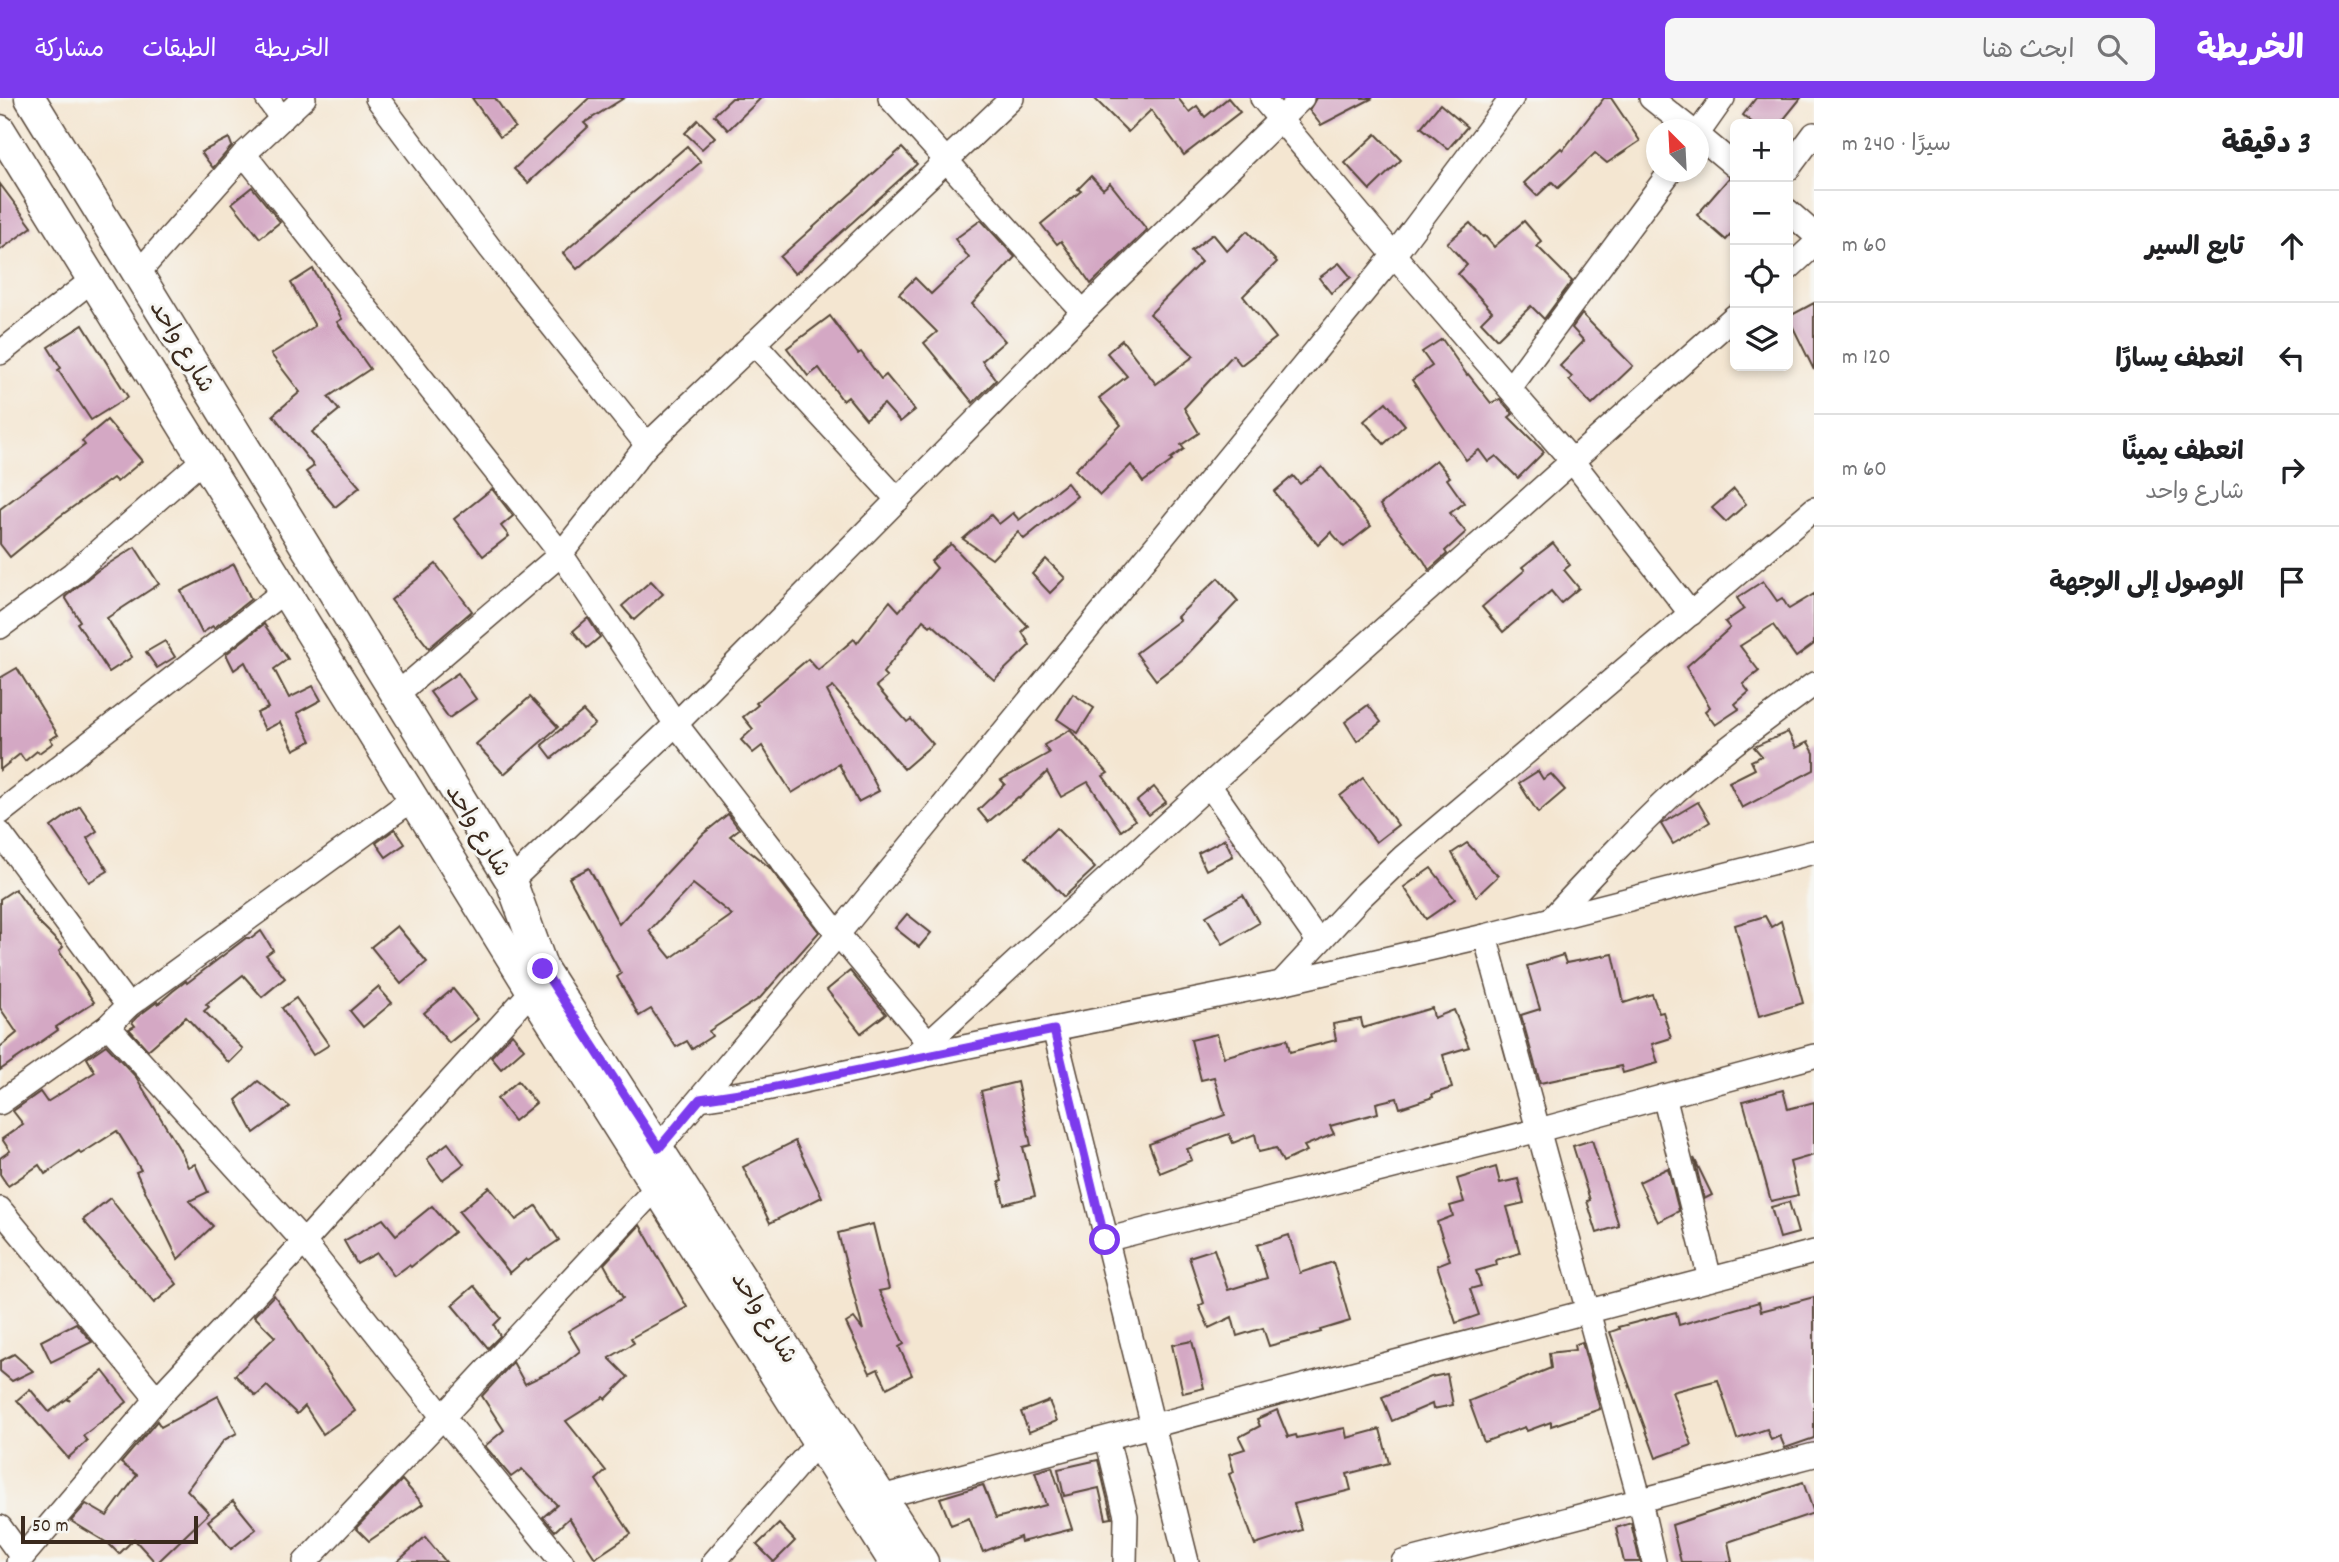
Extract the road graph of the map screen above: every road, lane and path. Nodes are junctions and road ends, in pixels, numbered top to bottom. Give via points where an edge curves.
1 (30, 98) edge
2 (267, 98) edge
3 (304, 98) edge
4 (377, 98) edge
5 (890, 98) edge
6 (1013, 98) edge
7 (1262, 98) edge
8 (1302, 98) edge
9 (1512, 98) edge
10 (1651, 98) edge
11 (1723, 98) edge
12 (282, 119) junction
13 (1677, 119) edge
14 (1709, 119) edge
15 (1280, 120) junction
16 (1814, 134) edge
17 (2, 136) edge
18 (1709, 143) edge
19 (244, 155) junction
20 (948, 161) junction
21 (1730, 162) edge
22 (1793, 162) edge
23 (1663, 182) edge
24 (1793, 215) edge
25 (1814, 234) edge
26 (1814, 246) edge
27 (1394, 255) junction
28 (1793, 265) edge
29 (138, 273) junction
30 (92, 280) junction
31 (1083, 312) junction
32 (1730, 321) edge
33 (754, 343) junction
34 (0, 353) edge
35 (1510, 388) junction
36 (647, 445) junction
37 (203, 460) junction
38 (1573, 462) junction
39 (898, 500) junction
40 (1814, 509) edge
41 (561, 554) junction
42 (283, 592) junction
43 (1691, 614) junction
44 (0, 627) edge
45 (1814, 684) edge
46 (397, 695) junction
47 (676, 724) junction
48 (1209, 785) junction
49 (413, 799) junction
50 (0, 813) edge
51 (0, 833) edge
52 (1814, 852) edge
53 (511, 881) junction
54 (1552, 918) junction
55 (838, 934) junction
56 (1485, 936) junction
57 (1318, 941) junction
58 (1281, 984) junction
59 (531, 991) junction
60 (128, 1006) junction
61 (108, 1026) junction
62 (1054, 1030) junction
63 (920, 1050) junction
64 (1814, 1056) edge
65 (1664, 1096) junction
66 (700, 1099) junction
67 (0, 1103) edge
68 (1539, 1130) junction
69 (659, 1148) junction
70 (656, 1188) junction
71 (0, 1209) edge
72 (1105, 1240) junction
73 (304, 1242) junction
74 (1814, 1252) edge
75 (1710, 1279) junction
76 (1587, 1310) junction
77 (157, 1399) junction
78 (443, 1418) junction
79 (1152, 1426) junction
80 (1107, 1439) junction
81 (818, 1442) junction
82 (1813, 1461) edge
83 (881, 1497) junction
84 (1640, 1502) junction
85 (0, 1527) edge
86 (883, 1557) edge
87 (20, 1560) edge
88 (307, 1561) edge
89 (562, 1562) edge
90 (714, 1562) edge
91 (923, 1562) edge
92 (1125, 1562) edge
93 (1187, 1562) edge
94 (1403, 1562) edge
95 (1654, 1562) edge

1 - 29 street, شارع واحد
2 - 12 street
3 - 12 street
4 - 36 street
5 - 20 street
6 - 20 street
7 - 15 street
8 - 15 street
9 - 27 street
10 - 13 street
11 - 14 street
12 - 19 street
15 - 27 street
15 - 31 street
16 - 22 street
17 - 30 street, شارع واحد
18 - 21 street
19 - 29 street
19 - 41 street
20 - 31 street
20 - 33 street
23 - 35 street
24 - 25 street
26 - 28 street
27 - 35 street
27 - 55 street
29 - 46 street, شارع واحد
30 - 34 street
30 - 37 street, شارع واحد
31 - 39 street
32 - 38 street
33 - 36 street
33 - 39 street
35 - 38 street
36 - 41 street
37 - 42 street, شارع واحد
37 - 44 street via 72,574
38 - 43 street
38 - 48 street
39 - 47 street
40 - 43 street
41 - 46 street
41 - 47 street
42 - 49 street, شارع واحد
42 - 50 street
43 - 57 street via 1404,857
45 - 54 street via 1675,792
46 - 53 street, شارع واحد
47 - 53 street
47 - 55 street
48 - 57 street
48 - 63 street
49 - 59 street, شارع واحد
49 - 60 street
51 - 60 street
52 - 54 street
53 - 69 street, شارع واحد via 543,969
54 - 56 street
55 - 63 street
55 - 66 street
56 - 58 street
56 - 68 street
57 - 58 street
58 - 62 street
59 - 70 street, شارع واحد
59 - 73 street
60 - 61 street
61 - 67 street
61 - 73 street
62 - 63 street
62 - 72 street
63 - 66 street via 766,1089
64 - 65 street
65 - 68 street
65 - 75 street
66 - 69 street
68 - 72 street
68 - 76 street
69 - 70 street
69 - 83 street, شارع واحد
70 - 78 street
70 - 81 street, شارع واحد
71 - 77 street
72 - 79 street
73 - 77 street
73 - 78 street
74 - 75 street
75 - 76 street
76 - 79 street
76 - 84 street
77 - 87 street
78 - 88 street
78 - 89 street
79 - 80 street
79 - 93 street
80 - 83 street
80 - 92 street via 1126,1516
81 - 86 street, شارع واحد
81 - 90 street
82 - 84 street
83 - 91 street, شارع واحد
84 - 94 street
84 - 95 street
85 - 87 street

